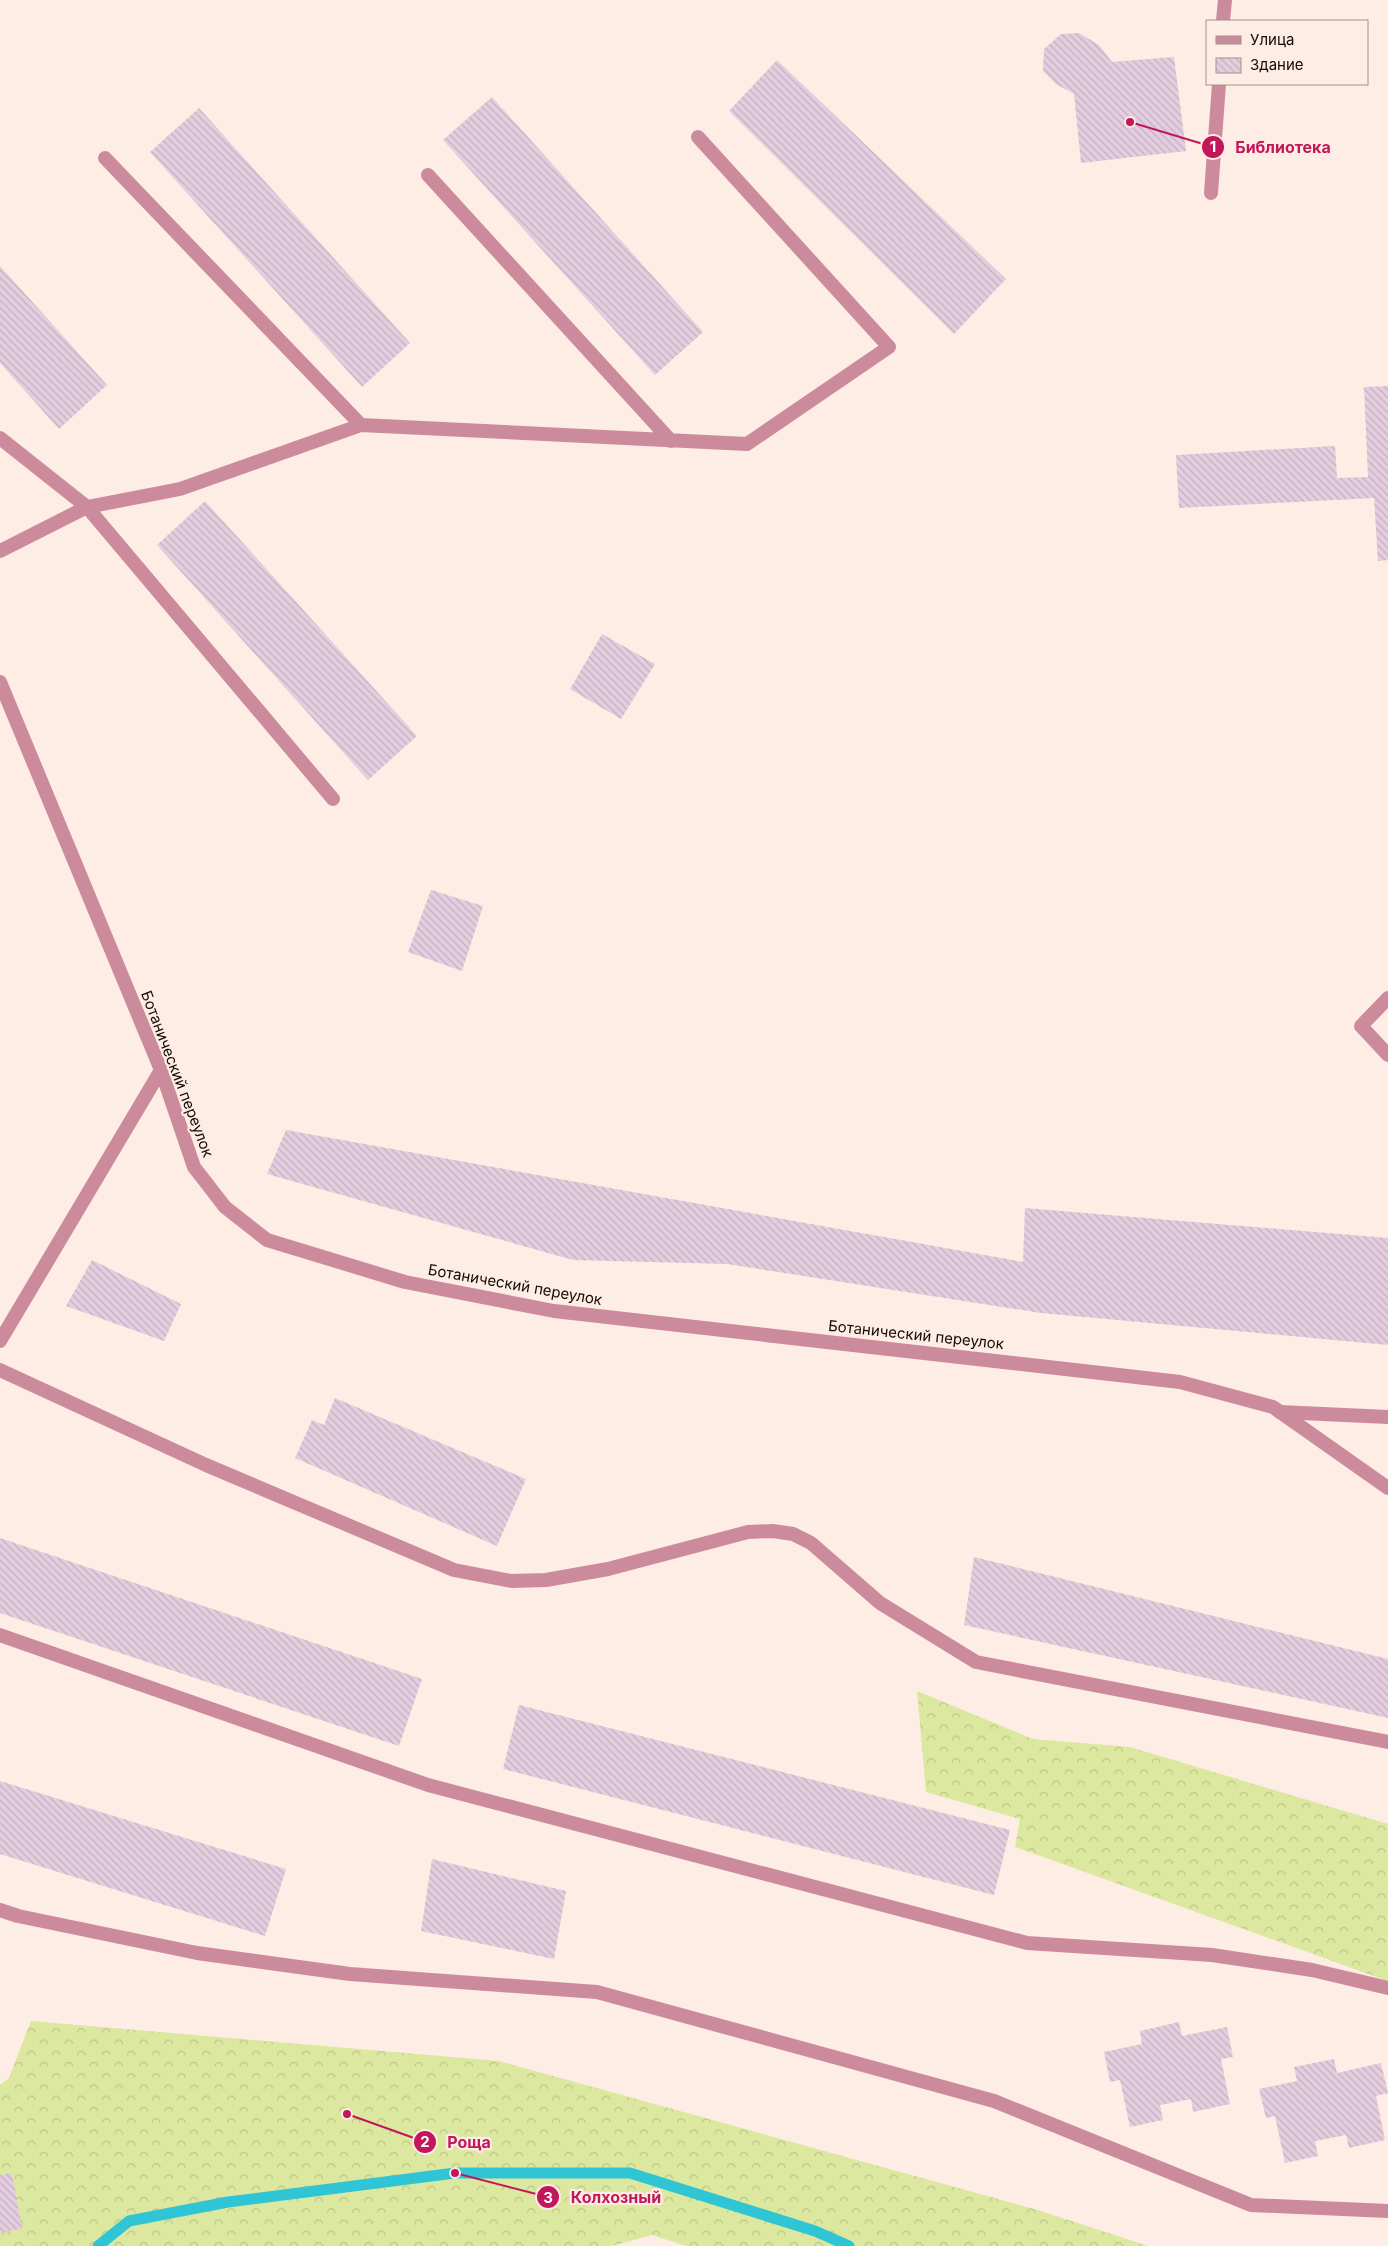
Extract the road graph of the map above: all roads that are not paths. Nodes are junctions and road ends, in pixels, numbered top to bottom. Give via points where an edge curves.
1 (1225, 0) edge
2 (1223, 20) edge
3 (1219, 85) edge
4 (698, 137) dead end
5 (105, 158) dead end
6 (428, 175) dead end
7 (1211, 193) dead end
8 (362, 426) junction
9 (0, 438) edge
10 (671, 441) junction
11 (87, 506) junction
12 (0, 550) edge
13 (0, 682) edge
14 (333, 799) dead end
15 (1388, 998) edge
16 (1388, 1055) edge
17 (161, 1070) junction
18 (0, 1341) edge
19 (0, 1370) edge
20 (1280, 1412) junction
21 (1388, 1417) edge
22 (1388, 1488) edge
23 (0, 1635) edge
24 (1388, 1742) edge
25 (0, 1910) edge
26 (1388, 1988) edge
27 (1388, 2211) edge

1 - 2 street
3 - 7 street
4 - 10 street via 889,347 747,444
5 - 8 street
6 - 10 street
8 - 10 street
8 - 11 street via 180,489
9 - 11 street
11 - 12 street
11 - 14 street
13 - 17 street, Ботанический переулок
15 - 16 street via 1361,1026
17 - 18 street
17 - 20 street, Ботанический переулок via 194,1167 225,1207 267,1240 387,1277 554,1311 1180,1382 1273,1407
19 - 24 street via 206,1465 454,1570 511,1581 546,1580 608,1569 748,1532 773,1530 793,1534 811,1543 880,1603 976,1662
20 - 21 street
20 - 22 street, Ботанический переулок
23 - 26 street via 428,1785 1027,1943 1212,1955 1312,1970
25 - 27 street via 198,1953 350,1974 597,1992 994,2101 1251,2205

